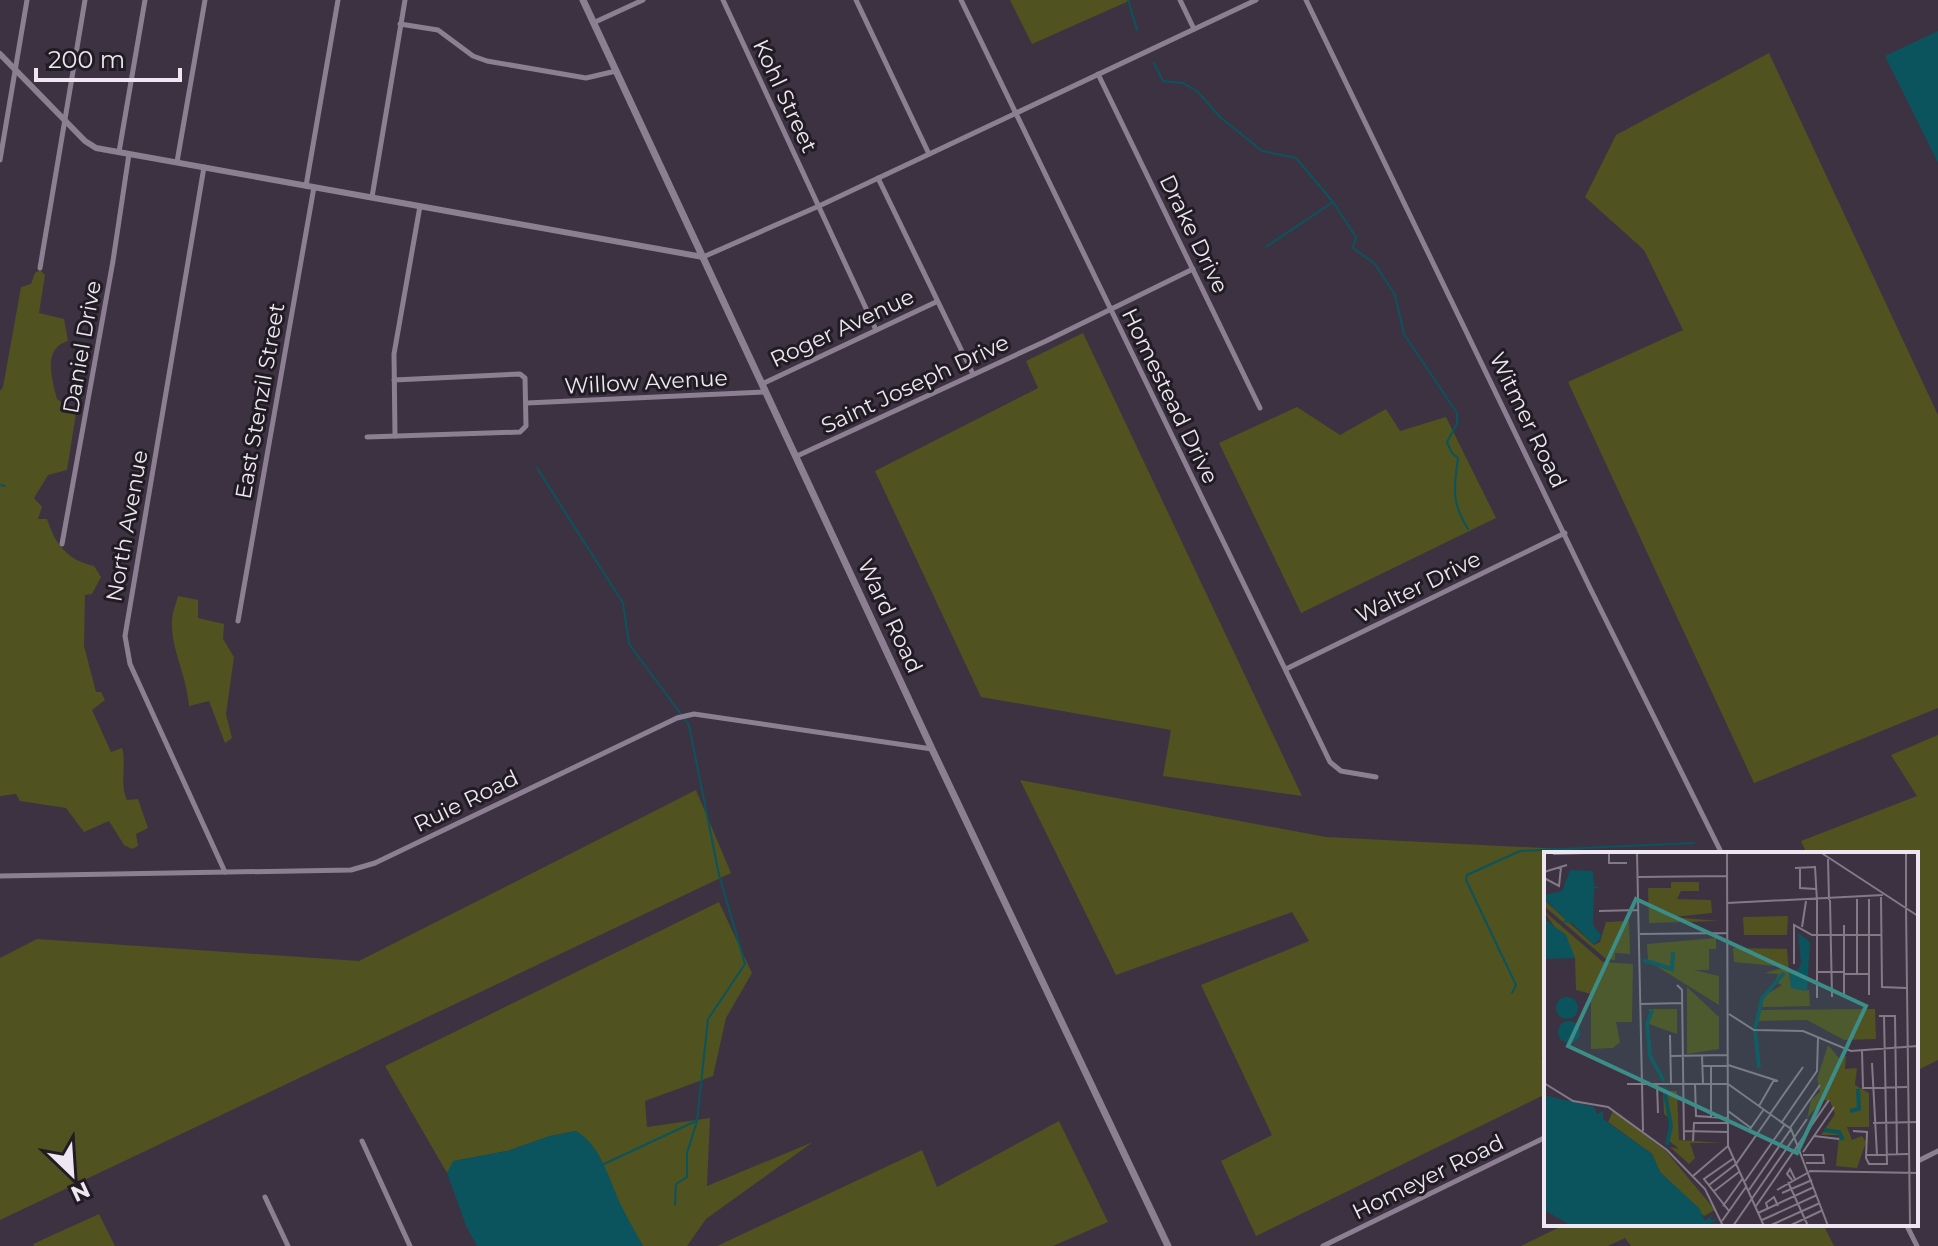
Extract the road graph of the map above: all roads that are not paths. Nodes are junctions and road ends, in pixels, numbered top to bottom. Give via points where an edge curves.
1 (27, 0) edge
2 (85, 0) edge
3 (145, 0) edge
4 (205, 0) edge
5 (338, 0) edge
6 (405, 0) edge
7 (583, 0) edge
8 (643, 0) edge
9 (723, 0) edge
10 (856, 0) edge
11 (961, 0) edge
12 (1180, 0) edge
13 (1256, 0) edge
14 (1306, 0) edge
15 (593, 23) junction
16 (400, 24) junction
17 (1194, 29) junction
18 (0, 54) edge
19 (15, 69) junction
20 (616, 71) junction
21 (1098, 74) junction
22 (1015, 113) junction
23 (65, 119) junction
24 (119, 152) junction
25 (129, 154) junction
26 (929, 154) junction
27 (0, 160) edge
28 (177, 162) junction
29 (204, 167) junction
30 (878, 178) junction
31 (306, 186) junction
32 (314, 187) junction
33 (372, 197) junction
34 (420, 206) junction
35 (819, 206) junction
36 (703, 257) junction
37 (40, 268) dead end
38 (1193, 269) junction
39 (936, 302) junction
40 (1110, 310) junction
41 (876, 330) junction
42 (973, 374) junction
43 (394, 380) junction
44 (763, 388) junction
45 (527, 403) junction
46 (1260, 408) dead end
47 (395, 436) junction
48 (367, 437) dead end
49 (797, 456) junction
50 (1565, 533) junction
51 (62, 544) dead end
52 (238, 621) dead end
53 (1286, 669) junction
54 (932, 749) junction
55 (1376, 777) dead end
56 (1721, 852) edge
57 (225, 872) junction
58 (0, 876) edge
59 (1544, 1138) edge
60 (362, 1141) dead end
61 (1938, 1151) edge
62 (1918, 1161) edge
63 (265, 1197) dead end
64 (1907, 1226) edge
65 (288, 1246) edge
66 (410, 1246) edge
67 (1168, 1246) edge
68 (1323, 1246) edge
69 (1917, 1246) edge

1 - 19 street
2 - 23 street
3 - 24 street
4 - 28 street
5 - 31 street
6 - 16 street
7 - 15 main road, Ward Road
8 - 15 street
9 - 35 street, Kohl Street
10 - 26 street
11 - 22 street, Homestead Drive
12 - 17 street
13 - 17 street
14 - 50 street, Witmer Road
15 - 20 main road, Ward Road
16 - 20 street via 438,30 487,61 586,78
16 - 33 street
17 - 21 street
18 - 19 street
19 - 23 street
19 - 27 street
20 - 36 main road, Ward Road
21 - 22 street
21 - 38 street, Drake Drive
22 - 26 street
22 - 40 street, Homestead Drive
23 - 24 street via 96,148
23 - 37 street
24 - 25 street
25 - 28 street
25 - 51 street, Daniel Drive
26 - 30 street
28 - 29 street
29 - 31 street
29 - 57 street, North Avenue via 125,636 130,664
30 - 35 street
30 - 39 street
31 - 32 street
32 - 33 street
32 - 52 street, East Stenzil Street
33 - 34 street
34 - 36 street
34 - 43 street
35 - 36 street
35 - 41 street, Kohl Street
36 - 44 main road, Ward Road
38 - 40 street, Saint Joseph Drive
38 - 46 street, Drake Drive
39 - 41 street, Roger Avenue
39 - 42 street
40 - 42 street, Saint Joseph Drive
40 - 53 street, Homestead Drive
41 - 44 street, Roger Avenue
42 - 49 street, Saint Joseph Drive
43 - 45 street via 520,374
43 - 47 street
44 - 45 street, Willow Avenue
44 - 49 main road, Ward Road
45 - 47 street via 526,426 520,432
47 - 48 street
49 - 54 main road, Ward Road
50 - 53 street, Walter Drive
50 - 56 street, Witmer Road
53 - 55 street, Homestead Drive via 1330,762 1341,771
54 - 57 street, Ruie Road via 694,714 375,863 351,870
54 - 67 main road, Ward Road
57 - 58 street, Ruie Road
59 - 68 street, Homeyer Road
60 - 66 street
61 - 62 street
63 - 65 street
64 - 69 street

